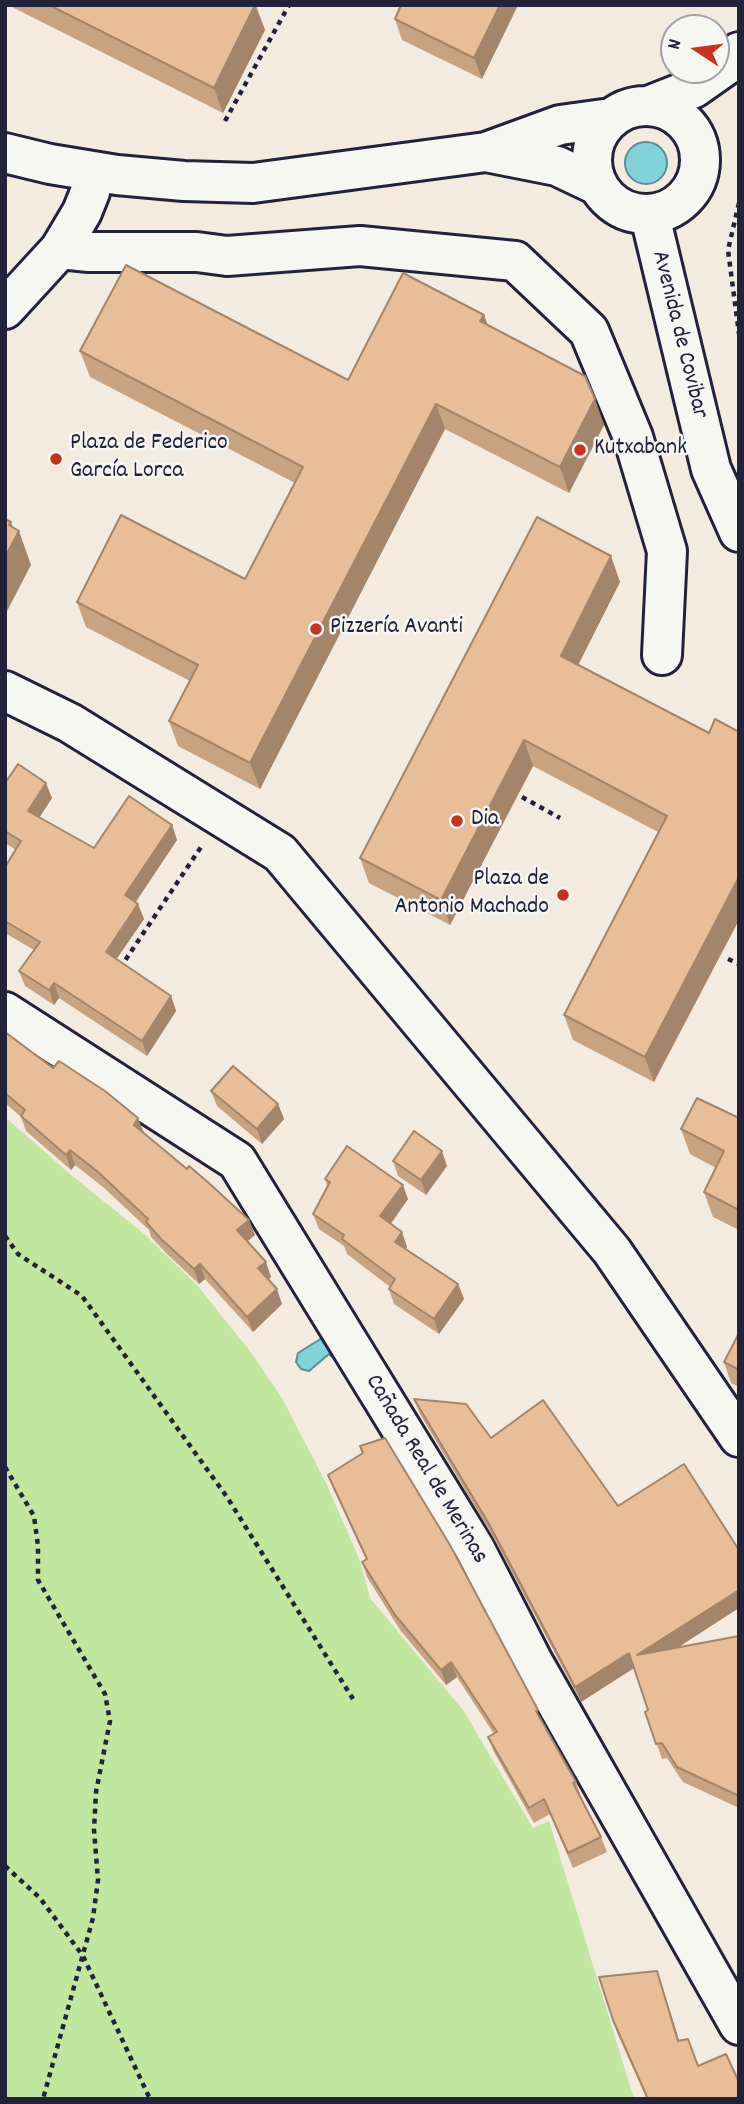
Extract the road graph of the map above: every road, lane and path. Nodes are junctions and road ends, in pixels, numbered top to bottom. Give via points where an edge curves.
1 (289, 5) edge
2 (735, 57) edge
3 (650, 105) junction
4 (611, 118) junction
5 (225, 121) dead end
6 (486, 152) junction
7 (5, 153) edge
8 (701, 154) junction
9 (95, 172) junction
10 (597, 186) junction
11 (739, 203) edge
12 (650, 216) junction
13 (60, 249) junction
14 (5, 309) edge
15 (739, 334) edge
16 (739, 533) edge
17 (662, 655) dead end
18 (5, 691) edge
19 (522, 797) dead end
20 (221, 817) junction
21 (560, 818) dead end
22 (728, 959) dead end
23 (739, 964) edge
24 (117, 972) edge
25 (5, 1012) edge
26 (5, 1236) edge
27 (739, 1437) edge
28 (5, 1467) edge
29 (353, 1699) dead end
30 (5, 1866) edge
31 (83, 1956) junction
32 (739, 2025) edge
33 (43, 2099) edge
34 (150, 2099) edge

1 - 5 path
2 - 3 street via 694,88
2 - 8 street
3 - 4 street via 629,108
3 - 8 street via 675,113 692,131
4 - 6 street via 560,125
4 - 10 street via 592,150
6 - 9 street via 253,183
6 - 10 street via 556,166
7 - 9 street
8 - 12 street via 699,176 688,196 671,210
9 - 13 street via 82,212
10 - 12 street via 610,202 629,213
11 - 15 path via 728,250
12 - 16 street, Avenida de Covibar via 710,469
13 - 14 street
13 - 17 street via 226,256 360,246 515,261 589,331 633,437 667,551
18 - 20 street via 70,723
19 - 21 path
20 - 24 path
20 - 27 street via 280,853 612,1251
22 - 23 path
25 - 32 street, Cañada Real de Merinas via 237,1161 475,1549 532,1660
26 - 29 path via 18,1254 82,1296 228,1497
28 - 31 path via 34,1516 38,1580 104,1694 110,1721 96,1792 98,1880
30 - 31 path via 40,1898
31 - 33 path
31 - 34 path

